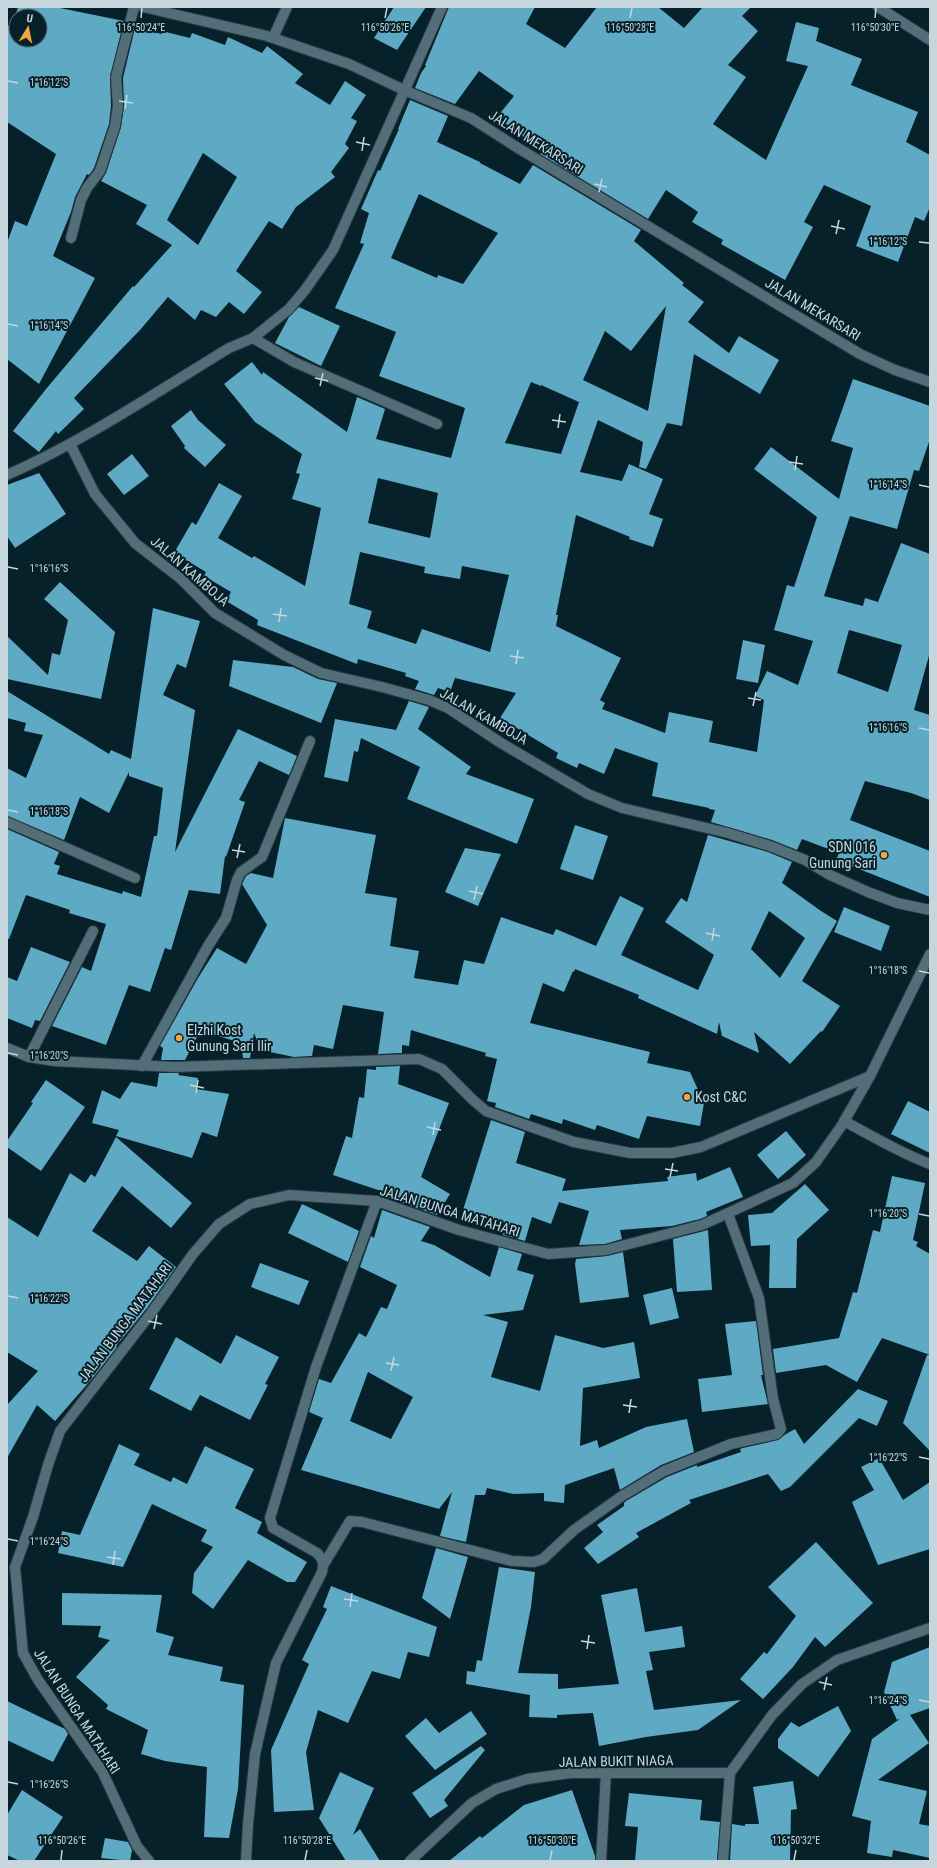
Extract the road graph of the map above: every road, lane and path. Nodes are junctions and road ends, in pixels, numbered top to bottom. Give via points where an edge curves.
1 (134, 7) edge
2 (143, 7) edge
3 (288, 7) edge
4 (442, 7) edge
5 (878, 7) edge
6 (273, 38) junction
7 (930, 40) edge
8 (404, 90) junction
9 (71, 238) dead end
10 (252, 338) junction
11 (930, 382) edge
12 (437, 424) dead end
13 (70, 444) junction
14 (7, 475) edge
15 (310, 741) dead end
16 (7, 822) edge
17 (135, 878) dead end
18 (930, 910) edge
19 (93, 931) dead end
20 (930, 954) edge
21 (7, 1048) edge
22 (29, 1056) junction
23 (142, 1066) junction
24 (870, 1076) junction
25 (844, 1121) junction
26 (930, 1164) edge
27 (377, 1201) junction
28 (728, 1214) junction
29 (324, 1564) junction
30 (11, 1565) edge
31 (930, 1628) edge
32 (606, 1773) junction
33 (730, 1773) junction
34 (149, 1861) edge
35 (246, 1861) edge
36 (410, 1861) edge
37 (601, 1861) edge
38 (723, 1861) edge

1 - 9 street via 116,77 118,106 115,126 100,171 81,200
2 - 6 street, JALAN MEKARSARI
3 - 6 street
4 - 8 street
5 - 7 street
6 - 8 street, JALAN MEKARSARI via 349,64
8 - 10 street via 334,250 289,309
8 - 11 street, JALAN MEKARSARI via 470,118 860,354
10 - 12 street via 294,362
10 - 13 street via 230,348
13 - 14 street
13 - 18 street, JALAN KAMBOJA via 95,494 135,543 181,579 215,613 284,655 322,673 429,700 448,708 501,743 588,794 622,808 720,831 770,846 805,860 830,875 868,892 897,903
15 - 23 street via 262,856 241,872 226,918
16 - 17 street
19 - 22 street
20 - 24 street, JALAN BUNGA MATAHARI
21 - 22 street
22 - 23 street via 54,1061
23 - 24 street via 419,1059 442,1069 473,1100 491,1113 574,1142 630,1153 672,1153 701,1147
24 - 25 street, JALAN BUNGA MATAHARI
25 - 26 street via 893,1148
25 - 28 street, JALAN BUNGA MATAHARI via 816,1162 794,1183
27 - 28 street, JALAN BUNGA MATAHARI via 459,1230 548,1254 606,1250 702,1226
27 - 29 street via 316,1367 270,1518 272,1528 317,1552
27 - 30 street, JALAN BUNGA MATAHARI via 289,1195 250,1204 220,1224 193,1254 152,1312 60,1431 33,1517
28 - 29 street via 762,1308 773,1399 781,1429 777,1434 731,1444 664,1471 642,1483 574,1530 543,1559 534,1562 512,1561 350,1521
29 - 35 street via 276,1663 255,1754
30 - 34 street, JALAN BUNGA MATAHARI via 23,1653 38,1680 102,1771 137,1846
31 - 33 street via 838,1660 802,1684 772,1715
32 - 33 street, JALAN BUKIT NIAGA
32 - 36 street, JALAN BUKIT NIAGA via 570,1773 527,1779 496,1789 472,1803
32 - 37 street
33 - 38 street

